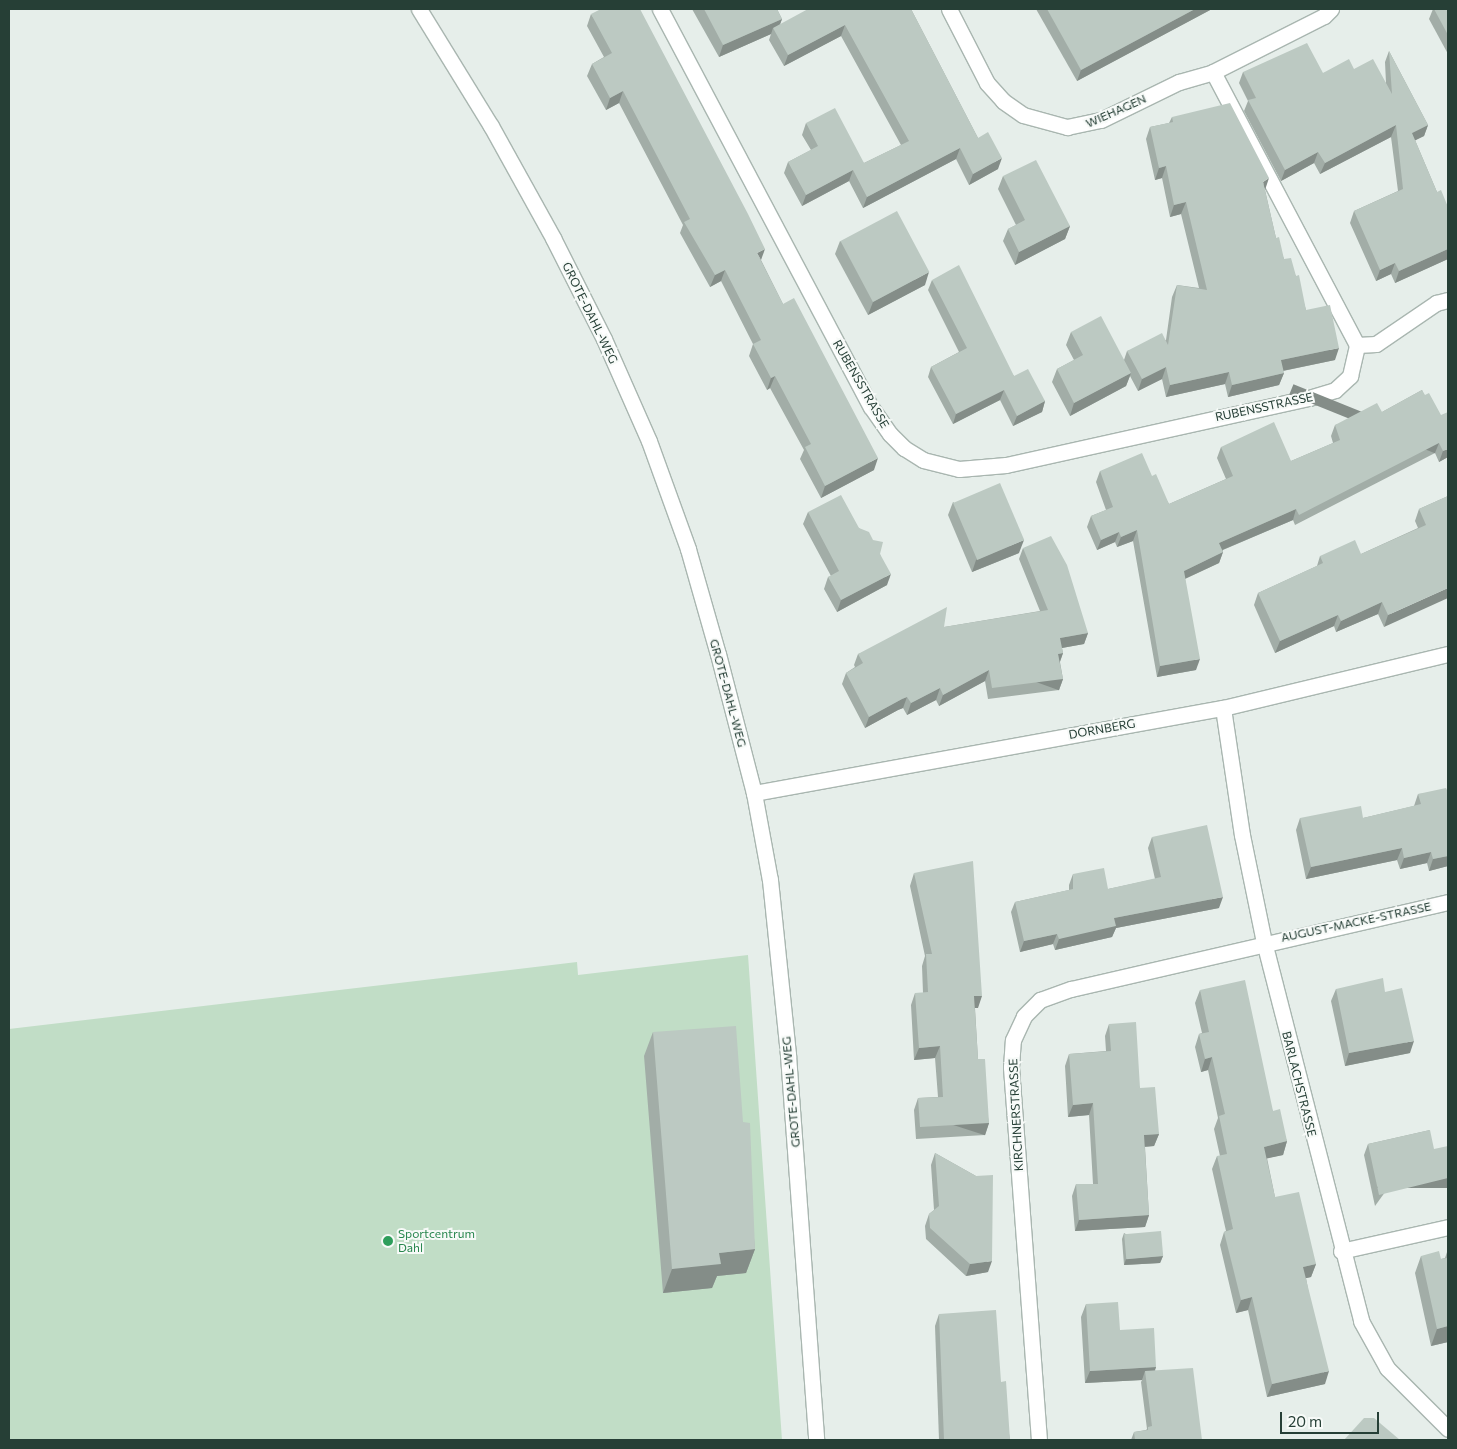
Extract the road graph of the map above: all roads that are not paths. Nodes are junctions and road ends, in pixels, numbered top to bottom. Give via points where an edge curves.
1 (419, 9) edge
2 (660, 9) edge
3 (949, 9) edge
4 (1325, 11) edge
5 (1213, 72) junction
6 (1448, 300) edge
7 (1357, 345) junction
8 (1448, 654) edge
9 (1223, 708) junction
10 (754, 793) junction
11 (1448, 902) edge
12 (1264, 942) junction
13 (1448, 1227) edge
14 (1341, 1251) junction
15 (1448, 1429) edge
16 (816, 1440) edge
17 (1040, 1440) edge

1 - 10 street, GROTE-DAHL-WEG via 492,126 553,238 649,441 688,549
2 - 7 street, RUBENSSTRASSE via 871,407 890,434 923,460 959,469 1006,466 1308,398 1335,390 1350,376
3 - 5 street, WIEHAGEN via 987,83 1003,101 1023,115 1045,124 1084,126 1179,82
4 - 5 street, WIEHAGEN
5 - 7 street
6 - 7 street via 1436,303 1376,344
8 - 9 street, DORNBERG
9 - 10 street, DORNBERG
9 - 12 street, BARLACHSTRASSE via 1242,835
10 - 16 street, GROTE-DAHL-WEG via 770,880 788,1056
11 - 12 street, AUGUST-MACKE-STRASSE
12 - 14 street, BARLACHSTRASSE
12 - 17 street, KIRCHNERSTRASSE via 1071,989 1040,1000 1024,1016 1013,1040 1012,1077
13 - 14 street
14 - 15 street, BARLACHSTRASSE via 1360,1320 1387,1368

